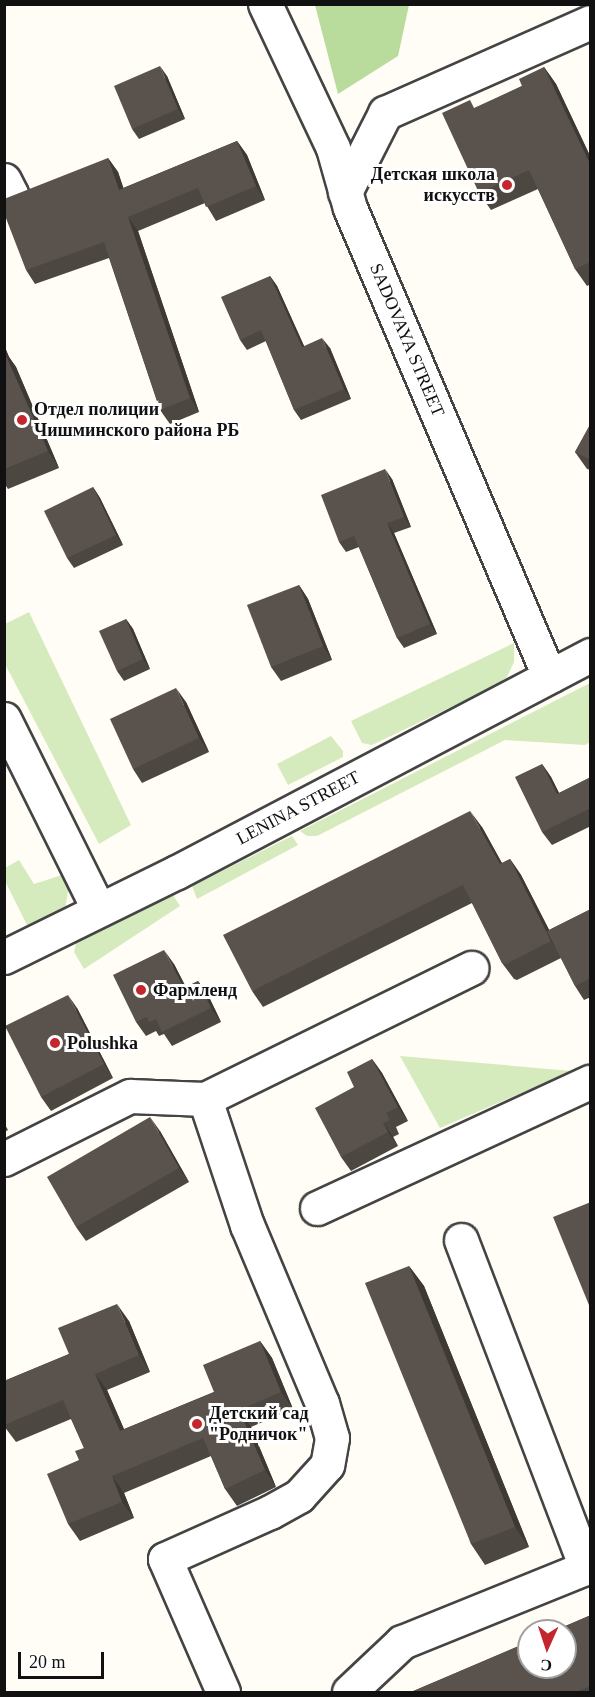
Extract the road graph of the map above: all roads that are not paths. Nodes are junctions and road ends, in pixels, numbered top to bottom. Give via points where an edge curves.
1 (266, 4) edge
2 (591, 22) edge
3 (4, 180) edge
4 (345, 192) junction
5 (4, 197) edge
6 (591, 656) edge
7 (549, 676) junction
8 (4, 719) edge
9 (17, 775) edge
10 (99, 910) junction
11 (4, 957) edge
12 (471, 968) dead end
13 (591, 1082) edge
14 (205, 1099) junction
15 (4, 1159) edge
16 (317, 1208) dead end
17 (461, 1240) dead end
18 (588, 1567) edge
19 (223, 1692) edge
20 (349, 1692) edge

1 - 4 street, SADOVAYA STREET via 333,148
2 - 4 street via 385,113
3 - 5 street via 11,194
4 - 7 street, SADOVAYA STREET
6 - 7 street, LENINA STREET
7 - 10 street, LENINA STREET
8 - 9 street
9 - 10 street
10 - 11 street, LENINA STREET
12 - 14 street
13 - 16 street
14 - 15 street via 130,1096
14 - 19 street via 247,1225 322,1403 332,1438 327,1465 299,1496 165,1558
17 - 18 street
18 - 20 street via 402,1642

